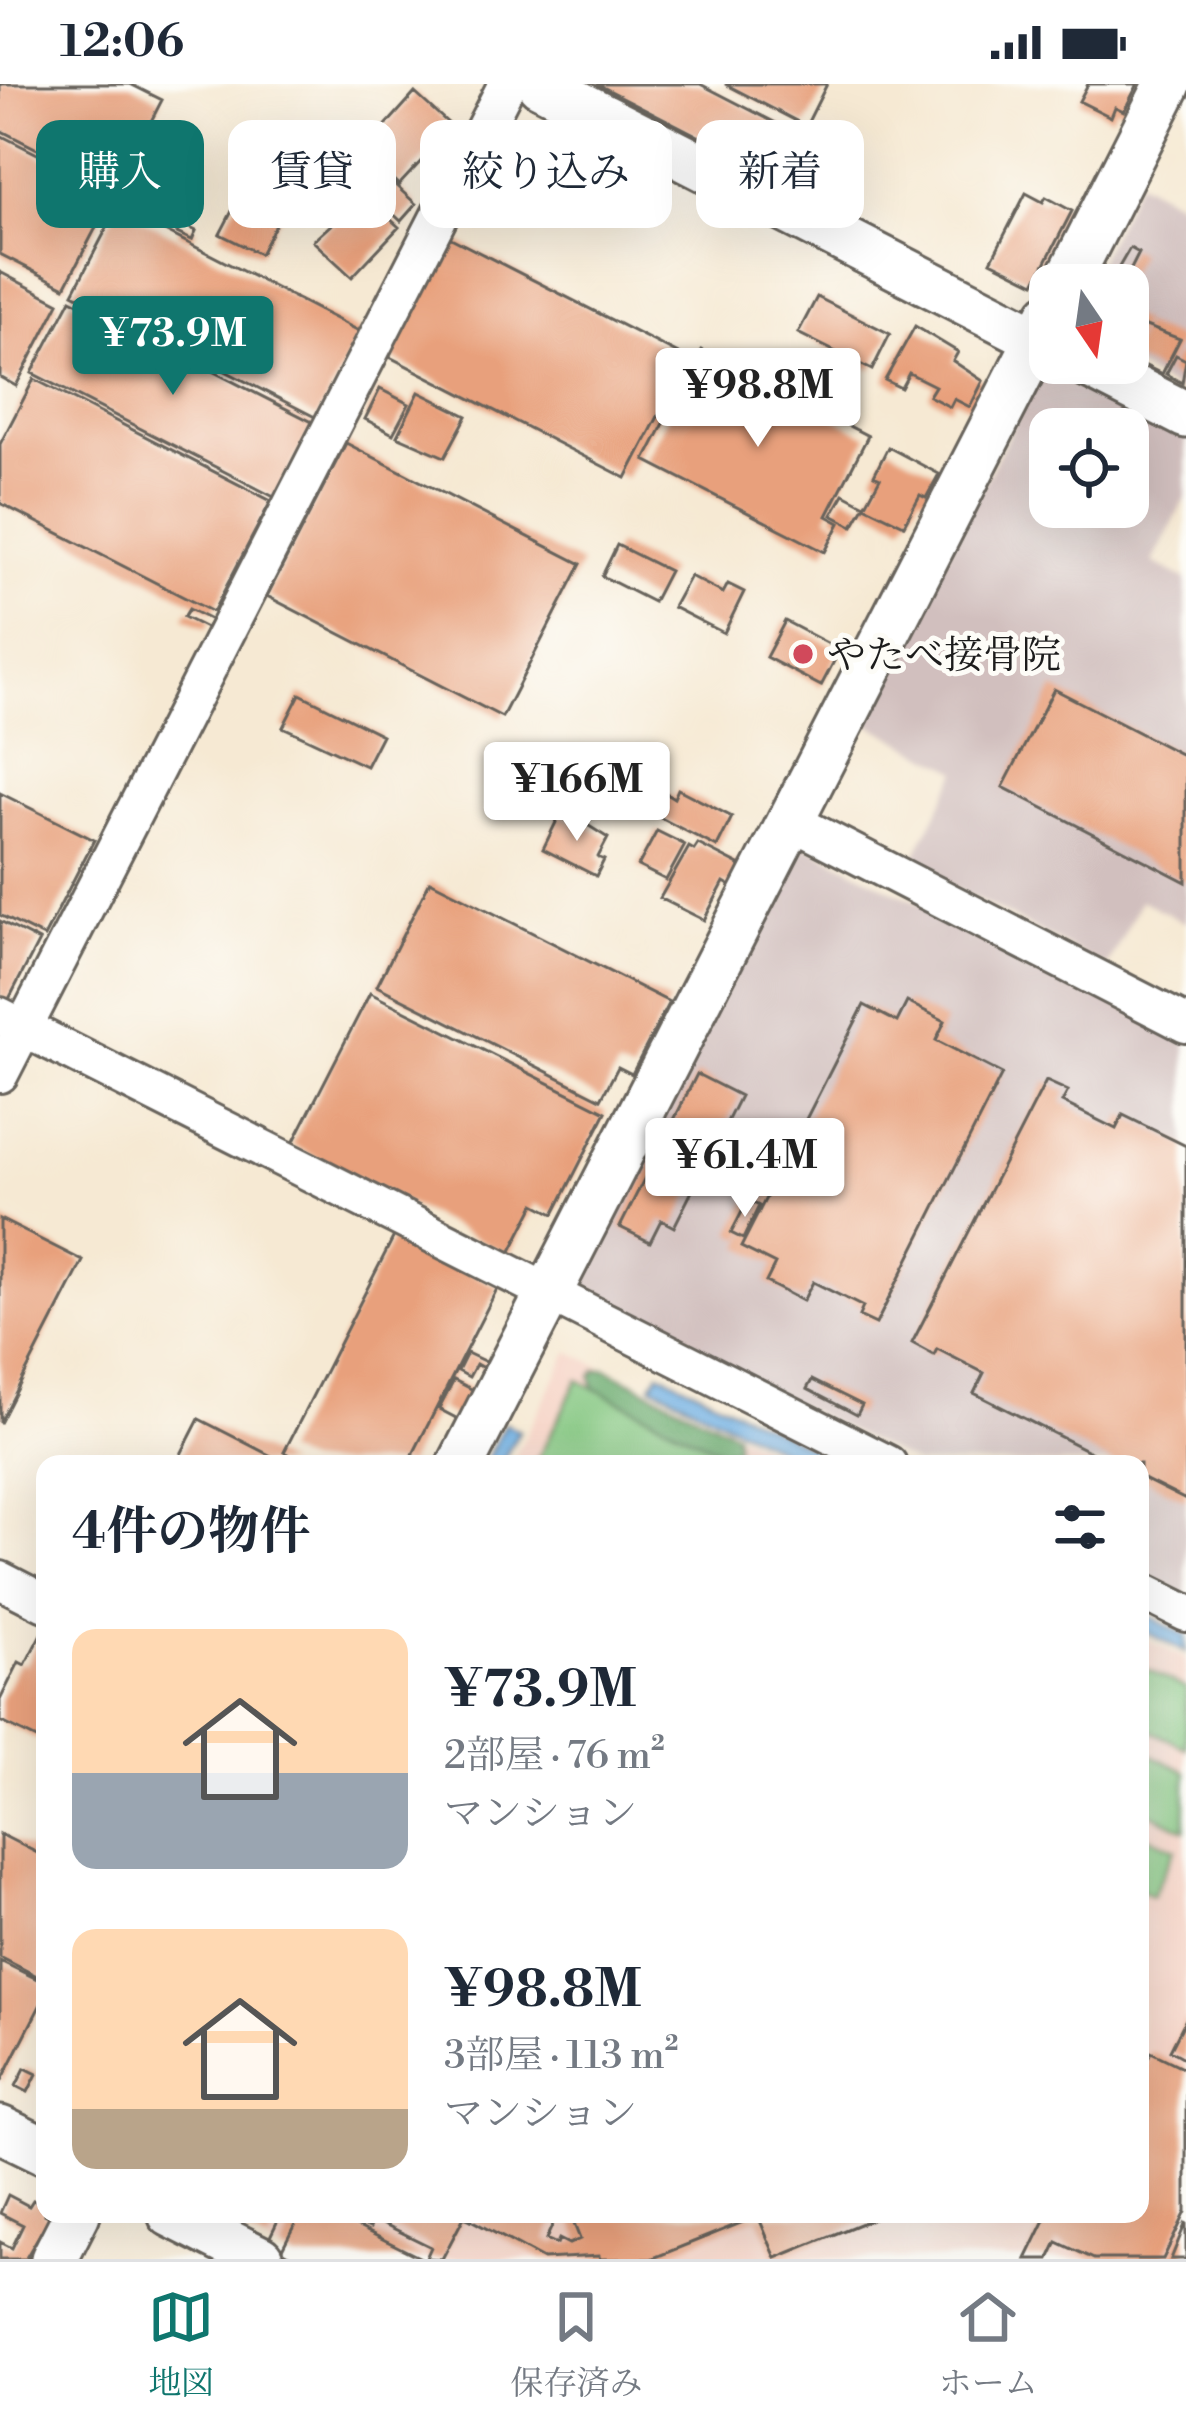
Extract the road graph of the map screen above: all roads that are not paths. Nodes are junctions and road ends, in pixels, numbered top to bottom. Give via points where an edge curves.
1 (506, 84) edge
2 (540, 84) edge
3 (1168, 84) edge
4 (1077, 264) edge
5 (1029, 325) edge
6 (1029, 366) edge
7 (1125, 384) edge
8 (1186, 415) edge
9 (791, 821) junction
10 (12, 1022) edge
11 (1186, 1024) edge
12 (0, 1073) edge
13 (548, 1294) junction
14 (466, 1455) edge
15 (870, 1455) edge
16 (0, 1580) edge
17 (1149, 1594) edge
18 (36, 1598) edge
19 (1186, 1613) edge
20 (0, 2129) edge
21 (36, 2147) edge
22 (72, 2223) edge
23 (189, 2223) edge
24 (54, 2259) edge
25 (260, 2259) edge

1 - 10 street
2 - 5 street
3 - 4 street
6 - 9 street
7 - 8 street
9 - 11 street
9 - 13 street
10 - 12 street
10 - 13 street
13 - 14 street
13 - 15 street
16 - 18 street
17 - 19 street
20 - 21 street
22 - 24 street
23 - 25 street

